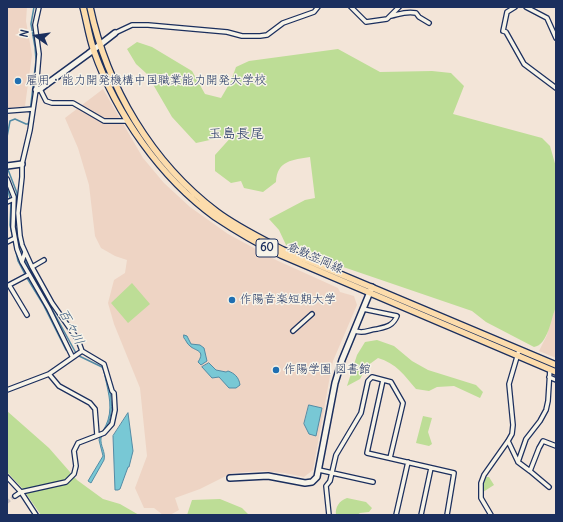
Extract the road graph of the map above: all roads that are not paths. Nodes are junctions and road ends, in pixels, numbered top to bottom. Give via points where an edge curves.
1 (39, 7) edge
2 (83, 7) edge
3 (90, 7) edge
4 (318, 7) edge
5 (352, 7) edge
6 (399, 7) edge
7 (515, 7) edge
8 (526, 7) edge
9 (391, 16) junction
10 (429, 23) dead end
11 (115, 33) joint
12 (556, 38) edge
13 (99, 45) junction
14 (94, 50) junction
15 (556, 88) edge
16 (38, 90) junction
17 (32, 109) junction
18 (7, 111) edge
19 (126, 121) junction
20 (22, 164) junction
21 (8, 166) edge
22 (7, 179) edge
23 (14, 199) edge
24 (13, 239) junction
25 (7, 242) edge
26 (25, 253) junction
27 (44, 260) dead end
28 (22, 262) junction
29 (32, 267) junction
30 (27, 276) junction
31 (371, 290) junction
32 (52, 303) junction
33 (47, 306) junction
34 (363, 309) junction
35 (312, 314) dead end
36 (27, 315) dead end
37 (355, 331) junction
38 (293, 332) dead end
39 (82, 350) junction
40 (518, 353) junction
41 (73, 356) junction
42 (556, 365) edge
43 (550, 369) junction
44 (556, 372) edge
45 (49, 374) junction
46 (549, 377) junction
47 (383, 380) junction
48 (556, 380) edge
49 (7, 390) edge
50 (98, 435) junction
51 (508, 441) junction
52 (556, 446) edge
53 (390, 458) junction
54 (408, 462) junction
55 (518, 462) junction
56 (431, 468) junction
57 (319, 470) junction
58 (530, 471) junction
59 (332, 472) junction
60 (7, 477) edge
61 (230, 478) dead end
62 (373, 482) dead end
63 (549, 488) dead end
64 (21, 492) junction
65 (15, 496) tunnel mouth
66 (396, 514) edge
67 (36, 515) edge
68 (329, 515) edge
69 (401, 515) edge
70 (421, 515) edge
71 (448, 515) edge
72 (491, 515) edge

1 - 16 street via 35,25 39,54
2 - 14 main road, 倉敷笠岡線 / 60
3 - 13 main road, 倉敷笠岡線 / 60
4 - 11 street via 314,12 283,23 267,35 260,36 148,25 132,25
5 - 9 street via 366,22 381,21
6 - 9 street
7 - 15 street via 507,12 503,31 524,64
8 - 12 street via 547,18
9 - 10 street via 412,12
11 - 13 street
13 - 14 street
13 - 31 main road, 倉敷笠岡線 / 60 via 127,110 150,144 196,195 217,212 254,235
14 - 16 street
14 - 19 main road, 倉敷笠岡線 / 60
16 - 17 street
16 - 19 street via 46,101 73,103 104,121
17 - 18 street
17 - 20 street
19 - 31 main road, 倉敷笠岡線 / 60 via 172,179 214,216 252,241
20 - 21 street
20 - 23 street via 22,177
22 - 23 street
23 - 24 street
23 - 26 street
24 - 25 street
24 - 28 street
26 - 28 street
26 - 29 street
27 - 29 street
28 - 30 street
29 - 32 street
30 - 33 street
30 - 36 street via 9,285
31 - 34 street
31 - 40 main road, 倉敷笠岡線 / 60
32 - 33 street
32 - 39 street via 78,340
33 - 41 street
34 - 37 street
34 - 37 street via 397,316 385,329 361,333
35 - 38 street
37 - 57 street via 337,377
39 - 41 street
39 - 50 street via 104,364 114,393 115,410 112,424 104,433
40 - 42 main road, 倉敷笠岡線 / 60
40 - 43 main road, 倉敷笠岡線 / 60
40 - 51 street via 509,384 513,425
41 - 45 street
43 - 44 main road, 倉敷笠岡線 / 60
43 - 46 street
45 - 49 street
45 - 50 street via 59,386 90,403 95,409
46 - 48 street
46 - 55 street via 546,410 526,439
47 - 53 street via 391,382 403,403
47 - 53 street via 367,453
47 - 59 street via 372,377 368,381 361,413 336,454
50 - 64 street via 78,443 74,451 74,474 66,482
51 - 55 street
51 - 72 street via 481,483 481,498
52 - 58 street via 543,441
53 - 54 street
54 - 56 street
54 - 66 street
55 - 58 street
56 - 70 street
56 - 71 street via 454,473
57 - 59 street
57 - 61 street via 317,477 308,483 268,476
58 - 63 street
59 - 62 street
59 - 68 street via 326,486
60 - 64 street
64 - 65 street
64 - 67 street
66 - 69 street

